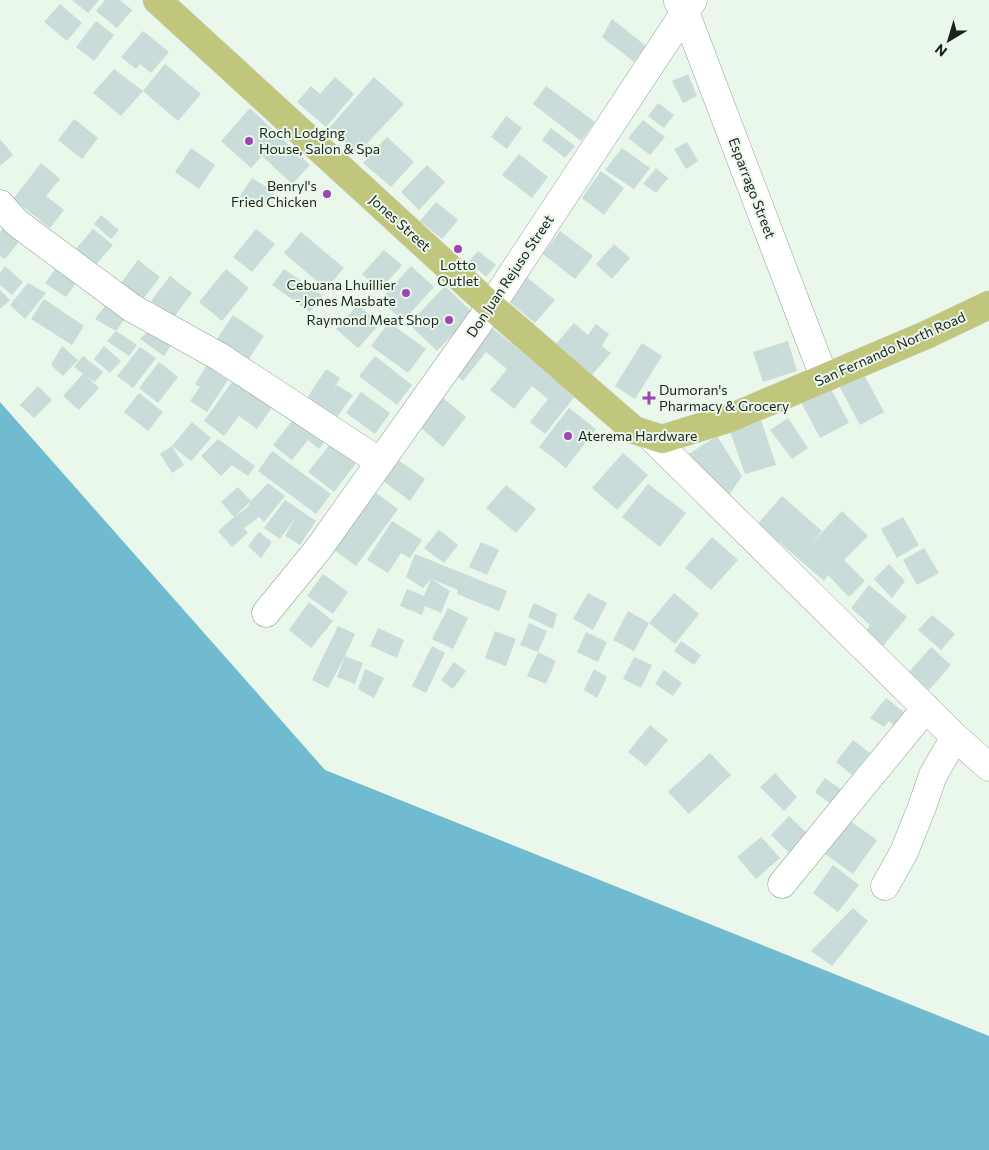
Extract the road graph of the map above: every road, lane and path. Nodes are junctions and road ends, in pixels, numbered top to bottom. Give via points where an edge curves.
1 (157, 0) edge
2 (685, 4) edge
3 (0, 204) edge
4 (989, 305) edge
5 (492, 306) junction
6 (824, 377) junction
7 (650, 436) junction
8 (380, 462) junction
9 (266, 613) dead end
10 (926, 708) junction
11 (955, 737) junction
12 (989, 767) edge
13 (782, 884) dead end
14 (885, 886) dead end

1 - 5 main road, Jones Street
2 - 5 street, Don Juan Rejuso Street
2 - 6 street, Esparrago Street
3 - 8 street via 17,222 132,308 220,357
4 - 6 main road, San Fernando North Road
5 - 7 main road, Jones Street via 634,430
5 - 8 street, Don Juan Rejuso Street
6 - 7 main road, San Fernando North Road via 730,418 662,439
7 - 10 street
8 - 9 street, Don Juan Rejuso Street via 319,548
10 - 11 street
10 - 13 street
11 - 12 street
11 - 14 street via 933,775 904,852

